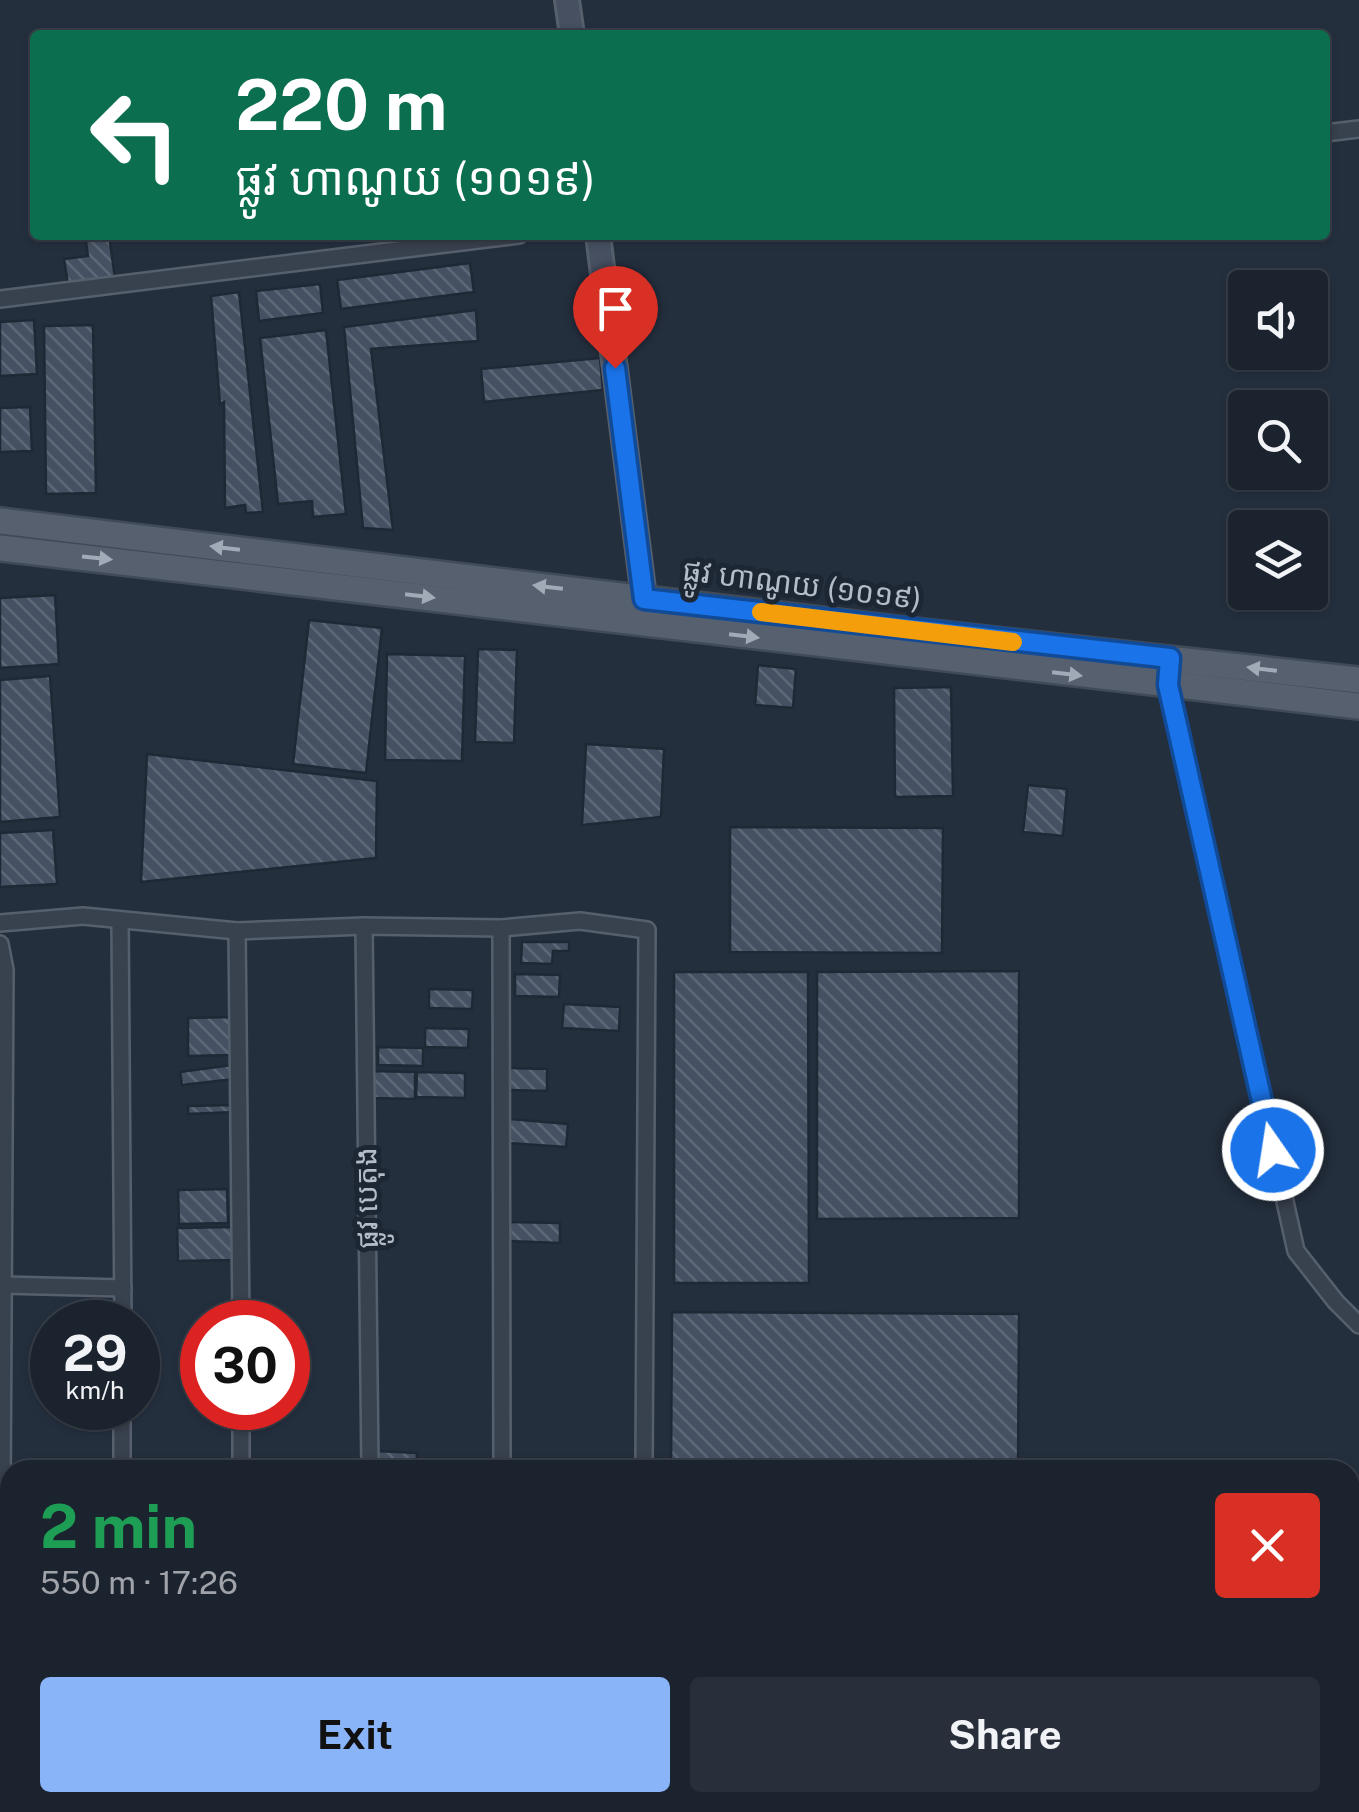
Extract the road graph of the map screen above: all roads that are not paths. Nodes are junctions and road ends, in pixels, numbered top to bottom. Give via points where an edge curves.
1 (568, 0) edge
2 (571, 30) edge
3 (1359, 129) edge
4 (1330, 132) edge
5 (478, 240) edge
6 (599, 240) edge
7 (0, 299) edge
8 (0, 522) edge
9 (0, 548) edge
10 (646, 611) junction
11 (1170, 658) junction
12 (1359, 680) edge
13 (1168, 685) junction
14 (1359, 706) edge
15 (120, 920) junction
16 (0, 924) edge
17 (364, 926) junction
18 (501, 928) junction
19 (237, 931) junction
20 (0, 944) edge
21 (4, 1285) junction
22 (123, 1288) junction
23 (123, 1300) edge
24 (241, 1300) edge
25 (1359, 1324) edge
26 (122, 1430) edge
27 (241, 1430) edge
28 (3, 1460) edge
29 (122, 1460) edge
30 (241, 1460) edge
31 (370, 1460) edge
32 (502, 1460) edge
33 (644, 1460) edge

1 - 2 street
3 - 4 street
5 - 7 street
6 - 10 street
10 -> 8 main road, ផ្លូវ ហាណូយ (១០១៩)
9 -> 10 main road, ផ្លូវ ហាណូយ (១០១៩)
10 - 11 main road, ផ្លូវ ហាណូយ (១០១៩)
10 -> 13 main road, ផ្លូវ ហាណូយ (១០១៩)
12 -> 11 main road, ផ្លូវ ហាណូយ (១០១៩)
11 - 13 street
13 - 14 main road, ផ្លូវ ហាណូយ (១០១៩)
13 - 25 street via 1296,1251
15 - 16 street via 83,916
15 - 19 street
15 - 22 street
17 - 18 street
17 - 19 street
17 - 31 street, ផ្លូវ បេតុង
18 - 32 street
18 - 33 street via 580,922 647,930
19 - 24 street
20 - 21 street via 6,970
21 - 22 street
21 - 28 street
22 - 23 street
26 - 29 street
27 - 30 street

